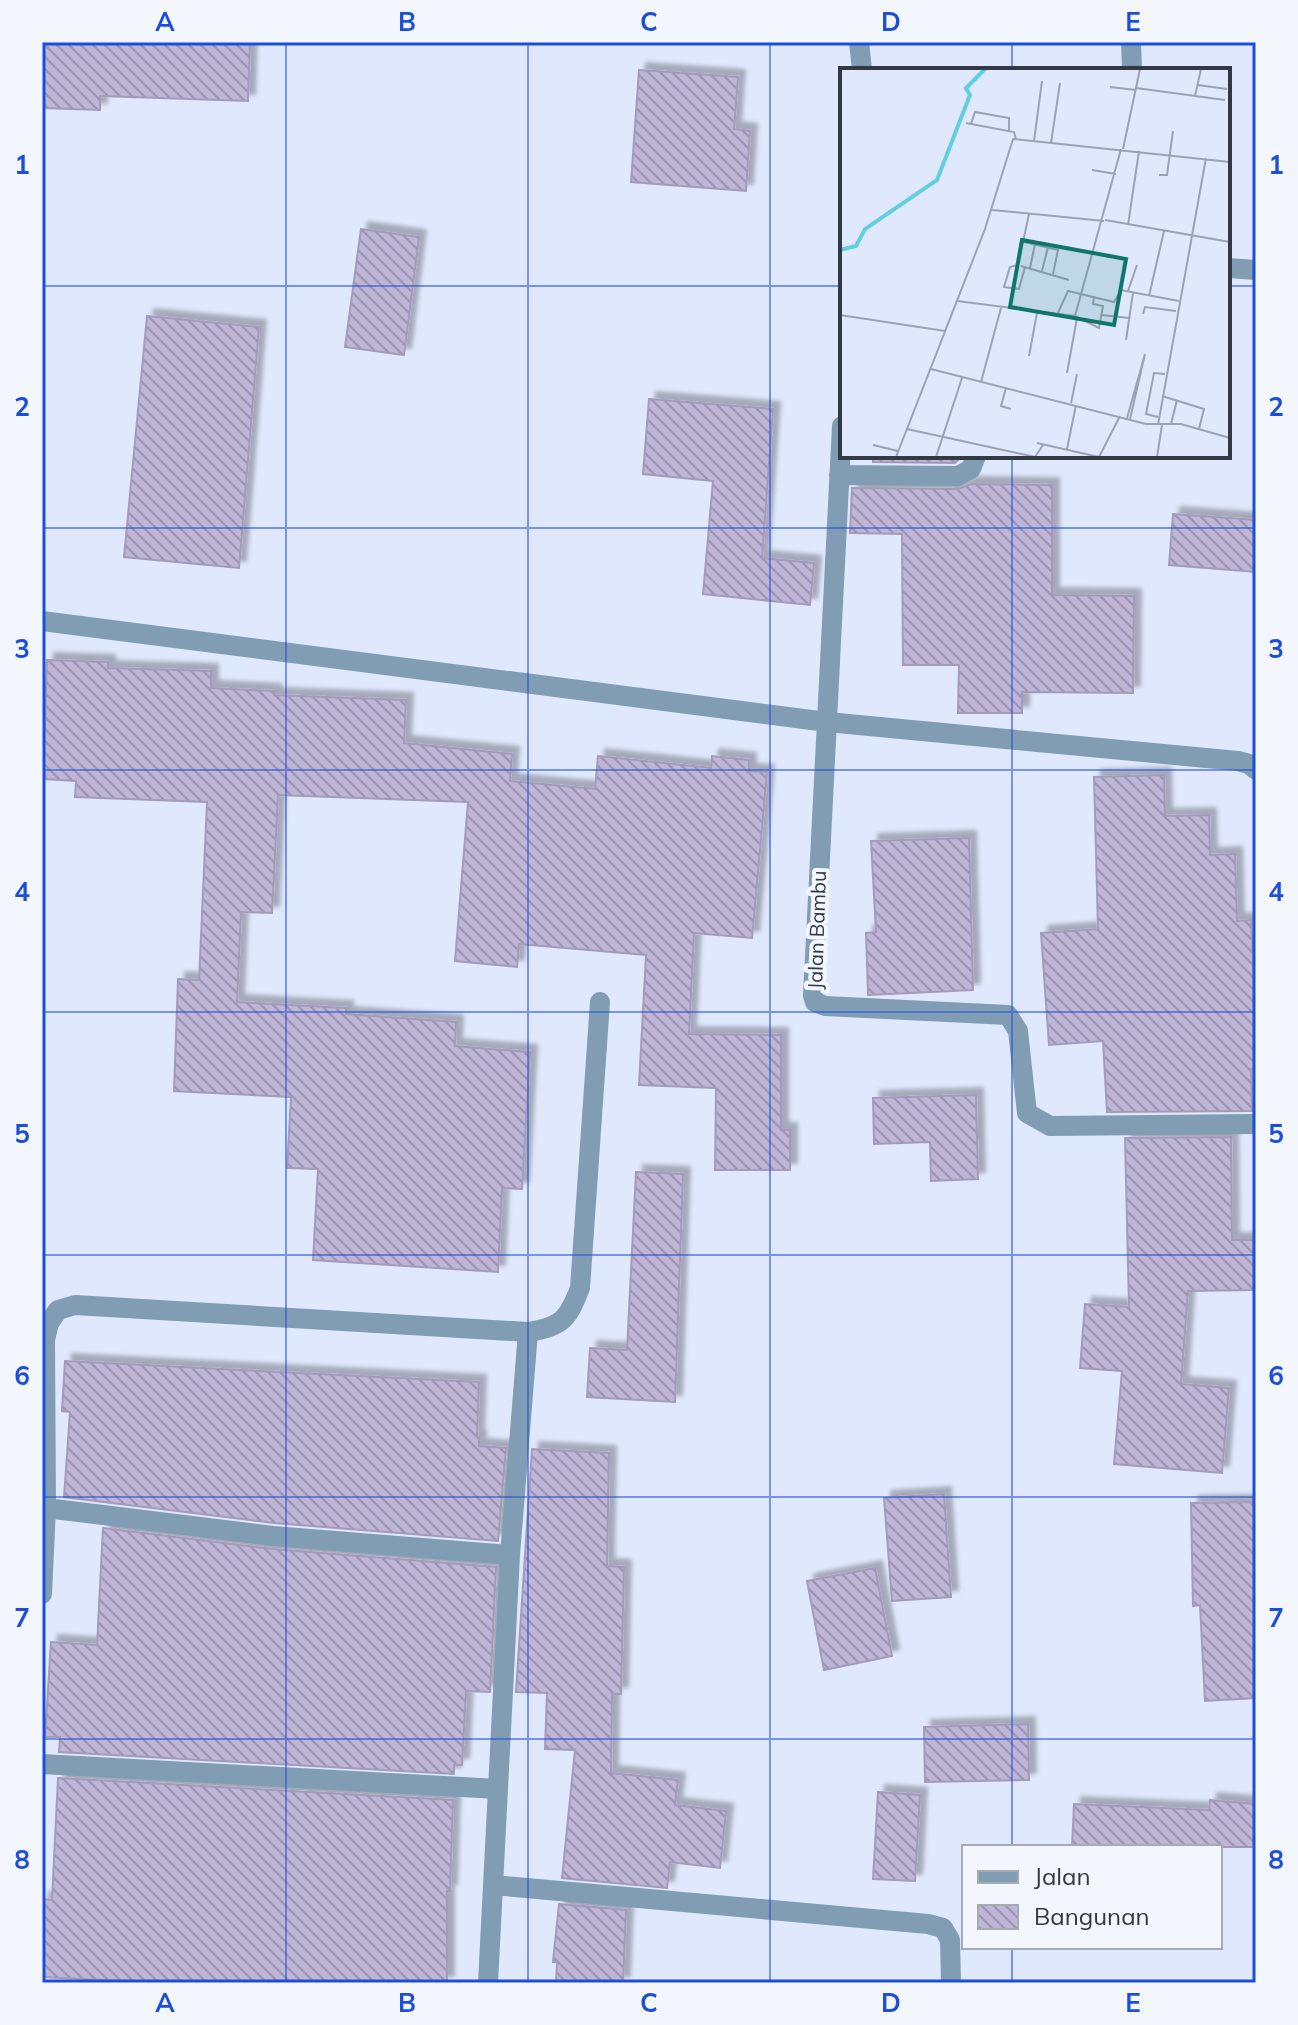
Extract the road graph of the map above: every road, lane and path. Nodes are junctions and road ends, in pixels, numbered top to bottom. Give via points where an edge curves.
1 (859, 42) edge
2 (1131, 42) edge
3 (862, 68) edge
4 (1132, 68) edge
5 (1230, 268) edge
6 (1256, 270) edge
7 (840, 458) edge
8 (975, 458) edge
9 (839, 475) junction
10 (42, 621) edge
11 (827, 722) junction
12 (1256, 770) edge
13 (600, 1002) dead end
14 (1256, 1124) edge
15 (528, 1332) junction
16 (46, 1508) junction
17 (510, 1555) junction
18 (42, 1594) edge
19 (42, 1764) edge
20 (498, 1789) junction
21 (493, 1885) junction
22 (488, 1983) edge
23 (951, 1983) edge

1 - 3 street
2 - 4 street
5 - 6 street
7 - 9 street, Jalan Bambu
8 - 9 street via 971,469 958,476
9 - 11 street, Jalan Bambu
10 - 11 street
11 - 12 street via 1238,761
11 - 14 street, Jalan Bambu via 815,1002 1008,1015 1018,1031 1027,1113 1050,1126
13 - 15 street via 580,1288 564,1320 550,1329
15 - 16 street via 75,1305 58,1310 45,1340
15 - 17 street
16 - 17 street via 273,1536
16 - 18 street
17 - 20 street
19 - 20 street
20 - 21 street
21 - 22 street
21 - 23 street via 928,1924 943,1928 950,1940

